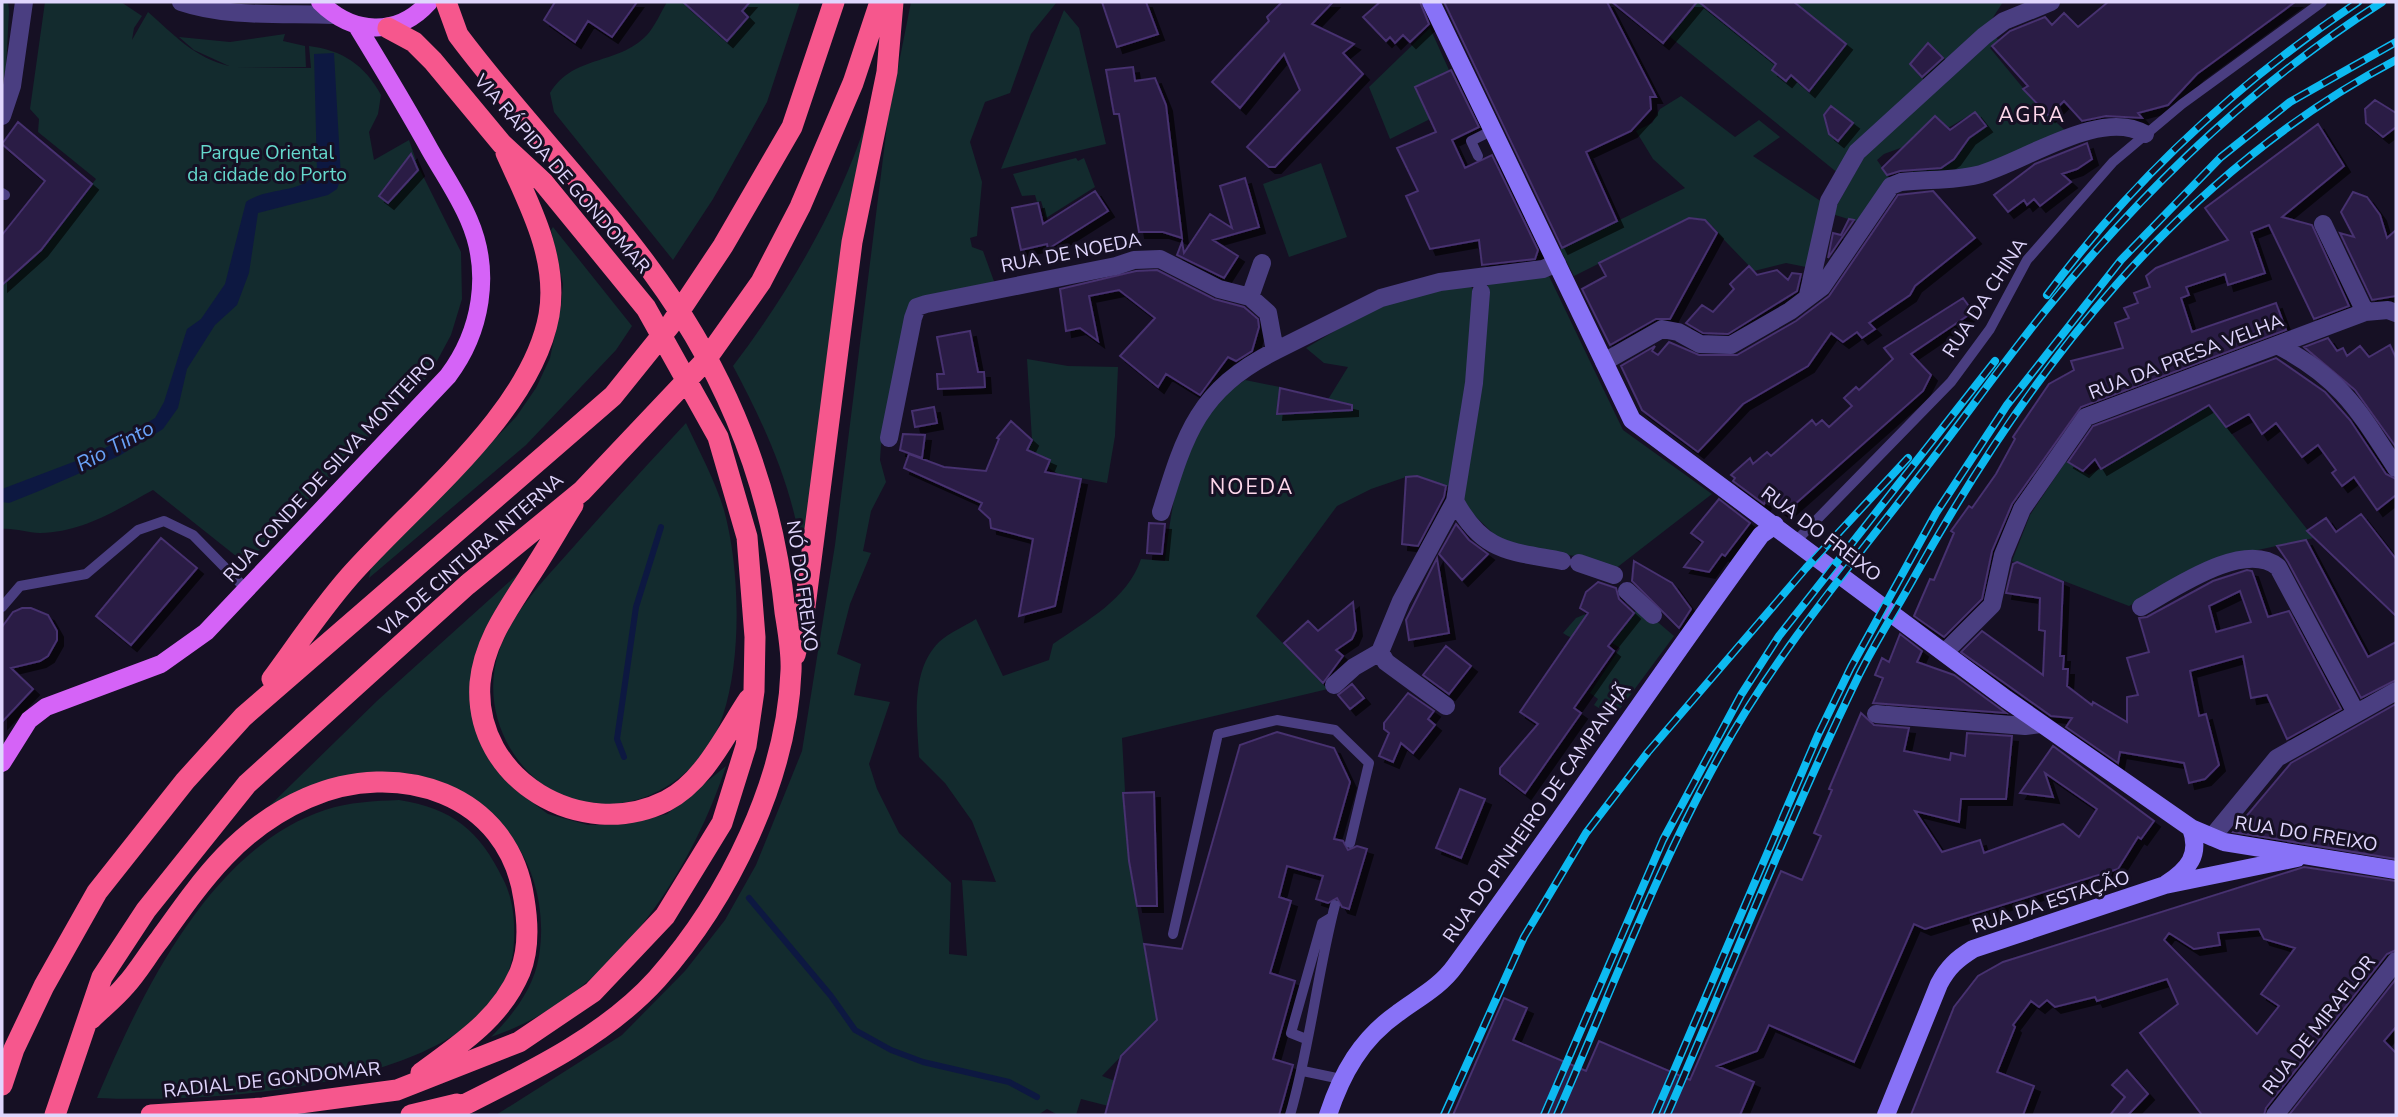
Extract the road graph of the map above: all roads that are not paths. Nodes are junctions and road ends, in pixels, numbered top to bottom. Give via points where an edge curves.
1 (24, 2) edge
2 (181, 2) edge
3 (320, 2) edge
4 (429, 2) edge
5 (446, 2) edge
6 (834, 2) edge
7 (880, 2) edge
8 (893, 2) edge
9 (1431, 2) edge
10 (2016, 2) edge
11 (2051, 2) edge
12 (2322, 2) edge
13 (252, 6) edge
14 (333, 15) junction
15 (2004, 21) junction
16 (357, 26) junction
17 (388, 28) junction
18 (2, 116) edge
19 (1491, 131) junction
20 (2146, 134) junction
21 (502, 144) junction
22 (1478, 156) dead end
23 (2323, 224) dead end
24 (1262, 263) dead end
25 (1556, 263) junction
26 (1482, 285) junction
27 (1808, 295) junction
28 (1250, 297) junction
29 (2365, 312) junction
30 (2396, 312) edge
31 (2277, 345) junction
32 (1275, 351) junction
33 (1604, 362) junction
34 (889, 438) dead end
35 (2396, 468) edge
36 (582, 491) junction
37 (1455, 501) junction
38 (1161, 512) dead end
39 (1775, 525) junction
40 (1796, 541) junction
41 (1614, 575) dead end
42 (246, 589) junction
43 (1627, 591) dead end
44 (2, 607) edge
45 (2140, 607) dead end
46 (1653, 615) dead end
47 (1380, 652) junction
48 (1945, 652) junction
49 (792, 670) junction
50 (1334, 685) dead end
51 (754, 691) junction
52 (2396, 691) edge
53 (1446, 706) dead end
54 (2357, 713) junction
55 (1876, 714) dead end
56 (243, 717) junction
57 (2040, 724) junction
58 (2, 763) edge
59 (2190, 828) junction
60 (2212, 837) junction
61 (1350, 844) dead end
62 (2304, 857) junction
63 (2396, 870) edge
64 (2165, 885) junction
65 (1335, 905) dead end
66 (1332, 917) junction
67 (1173, 934) dead end
68 (2396, 961) edge
69 (89, 1020) junction
70 (1306, 1039) junction
71 (1303, 1071) junction
72 (1341, 1079) junction
73 (2, 1085) edge
74 (397, 1090) junction
75 (473, 1101) junction
76 (55, 1115) edge
77 (151, 1115) edge
78 (411, 1115) edge
79 (444, 1115) edge
80 (1290, 1115) edge
81 (1328, 1115) edge
82 (1886, 1115) edge
83 (2275, 1115) edge

1 - 18 street via 12,86
2 - 13 street via 206,10
3 - 14 main road
4 - 17 main road via 405,22
5 - 49 highway, NÓ DO FREIXO via 464,44 663,285 695,337 739,423 759,478 781,569
6 - 56 highway, VIA DE CINTURA INTERNA via 792,127 723,247 671,324 613,396
7 - 36 highway, VIA DE CINTURA INTERNA via 853,83 800,207 761,282 705,361
8 - 49 highway via 887,72 852,242 803,622
9 - 19 main road, RUA DO FREIXO
10 - 15 street
11 - 15 street
12 - 20 lane, RUA DA CHINA
13 - 14 street
14 - 16 main road
15 - 27 street via 1857,152 1829,201
16 - 17 main road
16 - 42 main road, RUA CONDE DE SILVA MONTEIRO via 469,221 482,279 479,308 464,355 448,376
17 - 21 highway, VIA RÁPIDA DE GONDOMAR via 414,42 433,61
19 - 22 lane via 1471,141
19 - 25 main road, RUA DO FREIXO
20 - 27 street via 2124,126 2068,137 1977,175 1900,181 1891,186 1822,287
20 - 40 lane, RUA DA CHINA via 2113,162 2027,260 1990,328 1951,382
21 - 51 highway, VIA RÁPIDA DE GONDOMAR via 543,182 646,308 718,437 747,537
21 - 56 highway via 544,244 550,279 550,313 533,366 509,406 348,579
23 - 29 street
24 - 28 street
25 - 26 street
25 - 33 main road, RUA DO FREIXO
26 - 32 street via 1440,282 1381,298
26 - 37 street via 1474,383
27 - 33 street via 1790,311 1731,345 1700,344 1661,329
28 - 32 street via 1268,313
28 - 34 street, RUA DE NOEDA via 1219,289 1168,261 1147,258 917,307
29 - 30 street
29 - 31 street, RUA DA PRESA VELHA
31 - 35 street via 2347,395
31 - 48 street, RUA DA PRESA VELHA via 2087,418 2022,509 2003,555 1992,605
32 - 38 street via 1220,388 1197,414
33 - 39 main road, RUA DO FREIXO via 1632,420
36 - 51 highway via 511,601 484,663 480,684 485,722 491,741 517,778 552,803 592,815 641,810 667,800 689,784
36 - 69 highway, VIA DE CINTURA INTERNA via 467,585 247,784 146,909 102,977
37 - 41 street via 1463,516 1496,548
37 - 47 street via 1401,601
39 - 40 main road, RUA DO FREIXO
39 - 72 main road, RUA DO PINHEIRO DE CAMPANHÃ via 1761,535 1680,636 1450,973 1378,1029
40 - 48 main road, RUA DO FREIXO
42 - 44 lane via 193,536 164,521 138,530 86,574 20,586
42 - 58 main road, RUA CONDE DE SILVA MONTEIRO via 183,651 46,707 29,720
43 - 46 street
45 - 54 street via 2218,566 2244,559 2271,561
47 - 50 street
47 - 53 street via 1386,662
48 - 57 main road, RUA DO FREIXO
49 - 75 highway, NÓ DO FREIXO via 783,730 748,843 695,929 656,980 607,1022 542,1065
51 - 74 highway via 746,746 722,823 665,916 593,992 519,1042
52 - 54 street
54 - 60 street via 2277,758
55 - 57 street
56 - 73 highway, VIA DE CINTURA INTERNA via 185,781 97,892 44,986
57 - 59 main road, RUA DO FREIXO
59 - 60 main road, RUA DO FREIXO
59 - 64 main road, RUA DA ESTAÇÃO via 2196,845 2190,864
60 - 62 main road, RUA DO FREIXO
61 - 67 lane via 1369,763 1335,730 1277,720 1218,734
62 - 63 main road, RUA DO FREIXO
62 - 64 main road, RUA DA ESTAÇÃO
64 - 82 main road, RUA DA ESTAÇÃO via 1973,949 1959,958 1939,984
65 - 66 lane
66 - 70 lane
66 - 70 lane via 1322,923 1292,1033
68 - 83 street, RUA DE MIRAFLOR
69 - 74 highway via 126,985 211,867 245,836 280,812 335,788 390,781 422,784 452,796 500,836 522,881 527,938 521,970 493,1017
69 - 76 highway, VIA DE CINTURA INTERNA
70 - 71 lane
71 - 72 lane
71 - 80 lane
72 - 81 main road, RUA DO PINHEIRO DE CAMPANHÃ
74 - 77 highway, RADIAL DE GONDOMAR via 263,1108
75 - 78 highway
75 - 79 highway

